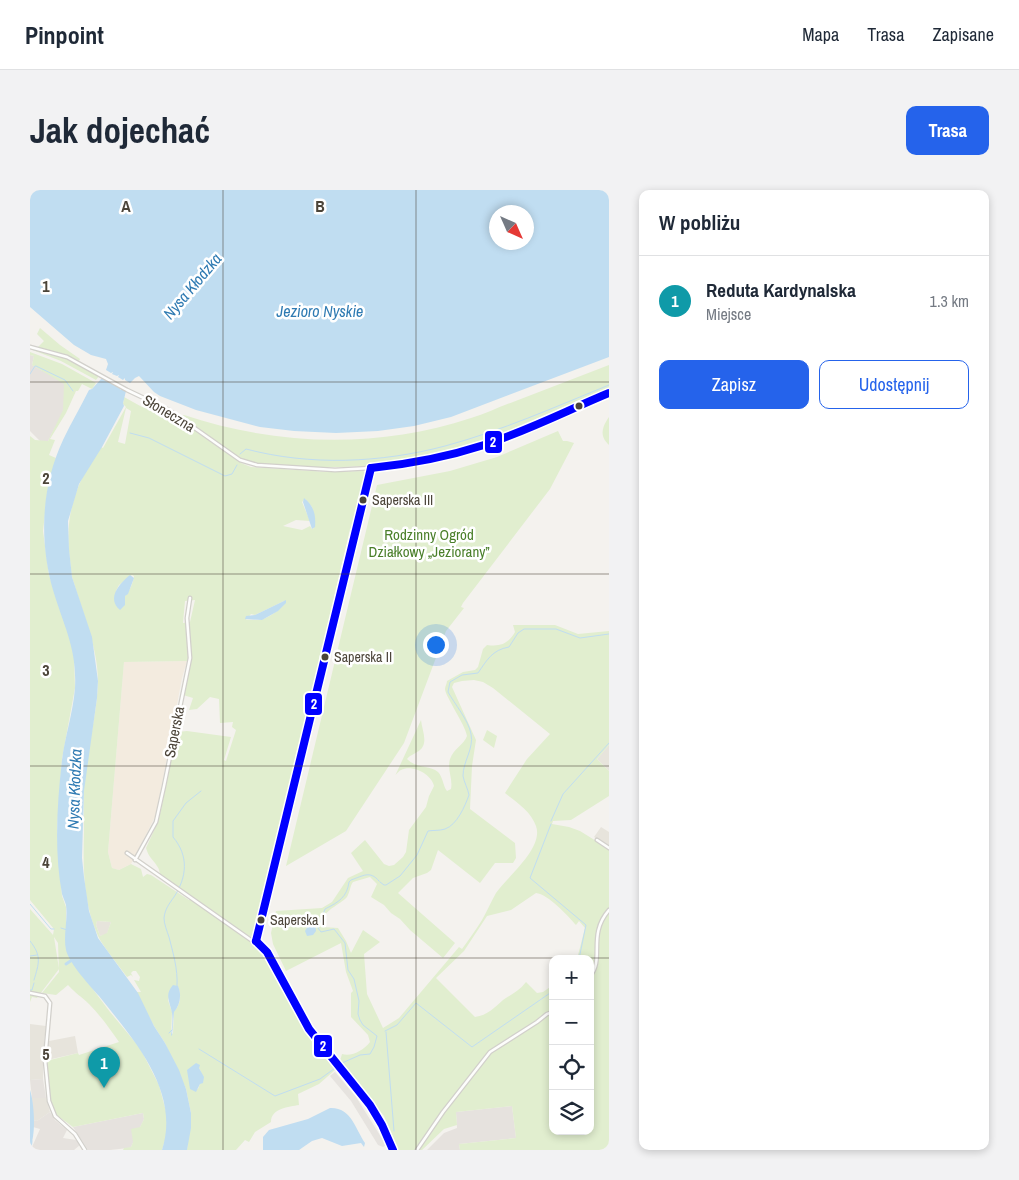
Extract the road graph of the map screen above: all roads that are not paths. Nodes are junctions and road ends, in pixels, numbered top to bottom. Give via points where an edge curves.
1 (30, 348) edge
2 (609, 393) edge
3 (370, 468) junction
4 (190, 598) dead end
5 (597, 840) dead end
6 (609, 848) edge
7 (127, 853) dead end
8 (135, 860) junction
9 (609, 910) edge
10 (256, 941) junction
11 (594, 970) edge
12 (30, 993) edge
13 (549, 1013) edge
14 (85, 1150) edge
15 (393, 1150) edge
16 (417, 1150) edge

1 - 3 street, Słoneczna via 67,357 169,410 246,463 315,470
2 - 3 street, Słoneczna via 470,450 426,461
3 - 10 street
4 - 8 street, Saperska via 187,633 190,658 156,822
5 - 6 street
7 - 8 street
8 - 10 street
9 - 11 street via 597,933
10 - 15 street via 267,952 309,1029 370,1105
12 - 14 street via 48,998 51,1006 45,1074 49,1101 55,1116 75,1134
13 - 16 street via 490,1052

